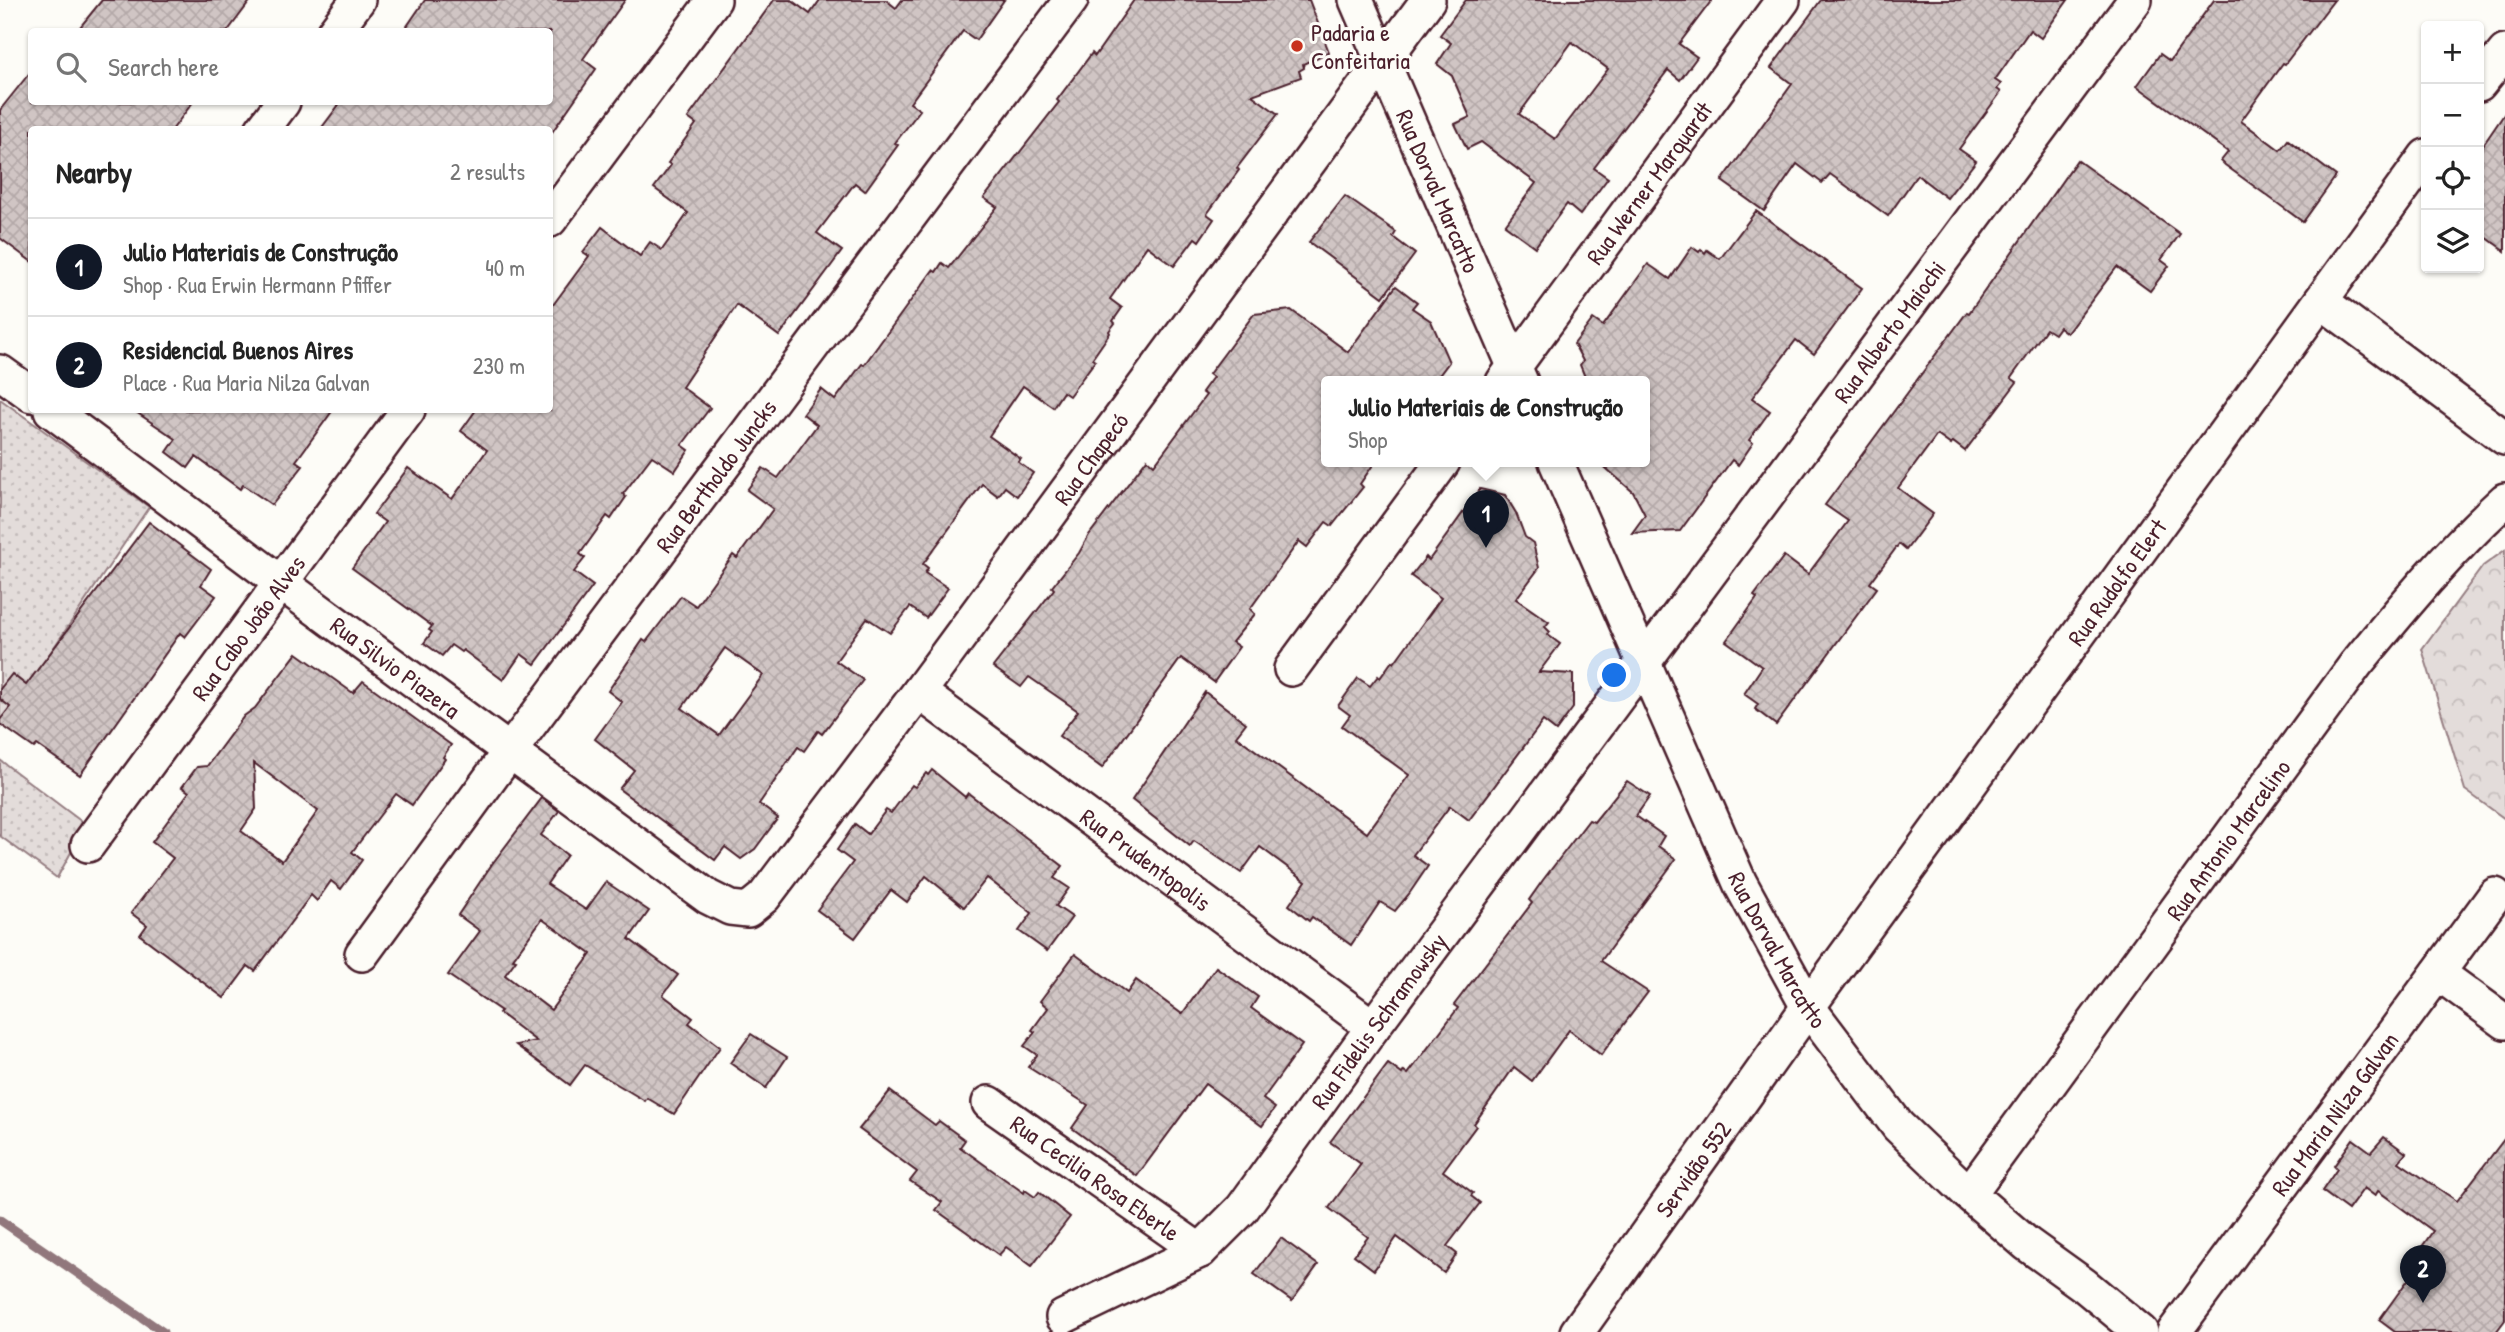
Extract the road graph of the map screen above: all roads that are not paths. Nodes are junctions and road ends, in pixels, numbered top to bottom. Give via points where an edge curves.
1 (358, 0) edge
2 (713, 0) edge
3 (1071, 0) edge
4 (1356, 0) edge
5 (1427, 0) edge
6 (1783, 0) edge
7 (2135, 0) edge
8 (337, 28) edge
9 (2505, 52) edge
10 (1382, 62) junction
11 (2489, 85) edge
12 (281, 105) edge
13 (265, 126) edge
14 (2421, 163) edge
15 (553, 216) edge
16 (2321, 301) junction
17 (0, 372) edge
18 (1513, 376) edge
19 (1514, 376) edge
20 (28, 392) edge
21 (57, 413) edge
22 (406, 413) edge
23 (2505, 438) edge
24 (1439, 467) edge
25 (1558, 467) edge
26 (2505, 500) edge
27 (280, 582) junction
28 (1643, 663) junction
29 (1291, 669) dead end
30 (919, 692) junction
31 (510, 751) junction
32 (88, 845) dead end
33 (2494, 895) dead end
34 (748, 910) joint
35 (362, 954) dead end
36 (2438, 973) junction
37 (1808, 1007) junction
38 (2505, 1022) edge
39 (1373, 1027) junction
40 (989, 1103) dead end
41 (1969, 1194) junction
42 (1200, 1251) junction
43 (1063, 1317) dead end
44 (1577, 1332) edge
45 (2141, 1332) edge
46 (2174, 1332) edge

1 - 8 street
2 - 15 street
3 - 31 street, Rua Bertholdo Juncks
4 - 10 street, Rua Dorval Marcatto
5 - 10 street, Rua Chapecó
6 - 19 street, Rua Werner Marquardt
7 - 28 street, Rua Alberto Maiochi
9 - 11 street
10 - 18 street, Rua Dorval Marcatto
10 - 30 street, Rua Chapecó
12 - 13 street
14 - 16 street, Rua Rudolfo Elert
16 - 23 street
16 - 37 street, Rua Rudolfo Elert
17 - 20 street, Rua Silvio Piazera
21 - 27 street, Rua Silvio Piazera
22 - 27 street, Rua Cabo João Alves
24 - 29 street
25 - 28 street, Rua Dorval Marcatto
26 - 41 street, Rua Antonio Marcelino via 2406,602 2356,664
27 - 31 street, Rua Silvio Piazera
27 - 32 street, Rua Cabo João Alves
28 - 37 street, Rua Dorval Marcatto via 1740,883
28 - 39 street, Rua Fidelis Schramowsky
30 - 34 street, Rua Chapecó via 764,897
30 - 39 street, Rua Prudentopolis
31 - 34 street, Rua Silvio Piazera via 708,897 730,908
31 - 35 street, Rua Bertholdo Juncks
33 - 36 street, Rua Maria Nilza Galvan
36 - 38 street
36 - 46 street, Rua Maria Nilza Galvan
37 - 41 street, Rua Dorval Marcatto via 1898,1126
37 - 44 street, Servidão 552
39 - 42 street, Rua Fidelis Schramowsky via 1242,1209
40 - 42 street, Rua Cecilia Rosa Eberle
41 - 45 street, Rua Dorval Marcatto
42 - 43 street, Rua Fidelis Schramowsky

